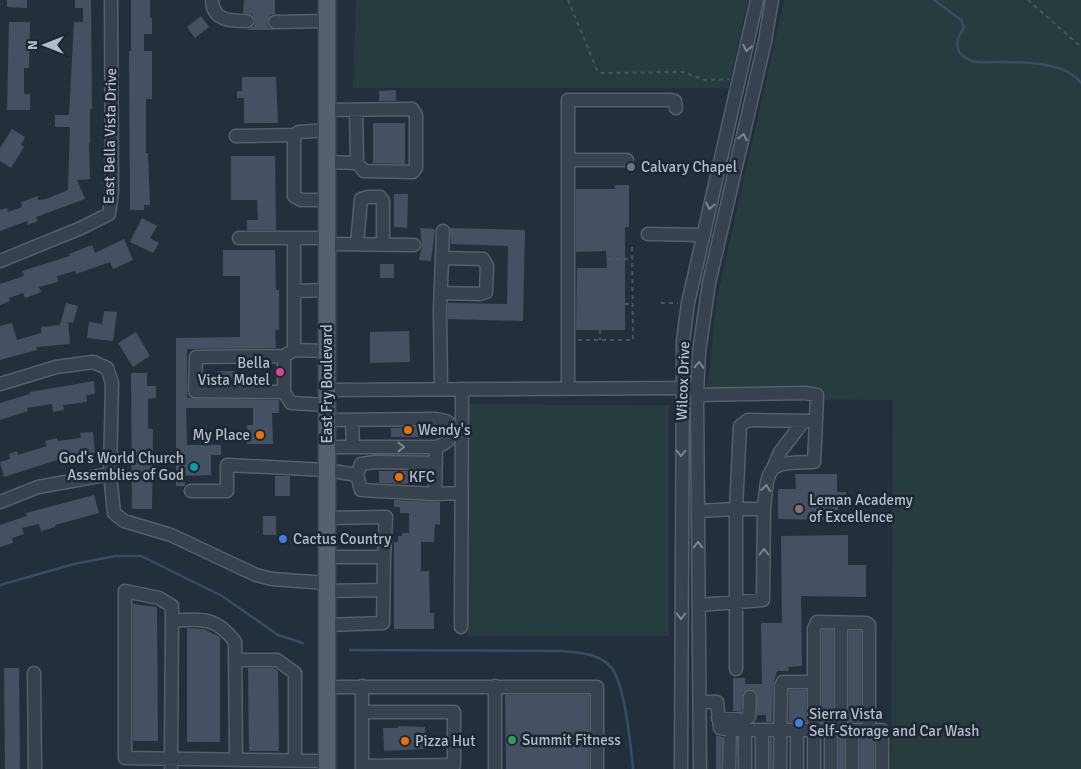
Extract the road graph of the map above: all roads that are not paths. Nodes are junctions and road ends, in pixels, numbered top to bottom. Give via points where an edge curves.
1 (111, 0) edge
2 (212, 0) edge
3 (328, 0) edge
4 (756, 0) edge
5 (772, 0) edge
6 (247, 21) dead end
7 (328, 21) junction
8 (275, 22) dead end
9 (676, 108) dead end
10 (327, 110) junction
11 (356, 110) junction
12 (327, 130) junction
13 (294, 135) junction
14 (236, 136) dead end
15 (568, 160) junction
16 (627, 160) dead end
17 (327, 162) junction
18 (357, 162) junction
19 (327, 200) junction
20 (443, 231) dead end
21 (648, 234) dead end
22 (704, 235) junction
23 (239, 238) dead end
24 (294, 238) junction
25 (327, 241) junction
26 (357, 244) junction
27 (383, 244) junction
28 (414, 244) dead end
29 (442, 258) junction
30 (0, 261) edge
31 (327, 290) junction
32 (294, 291) junction
33 (441, 293) junction
34 (327, 351) junction
35 (289, 353) junction
36 (0, 384) edge
37 (568, 388) junction
38 (682, 388) junction
39 (462, 389) junction
40 (441, 390) junction
41 (284, 392) junction
42 (697, 392) junction
43 (327, 405) junction
44 (352, 420) junction
45 (816, 421) junction
46 (803, 422) junction
47 (457, 431) junction
48 (327, 446) junction
49 (352, 447) junction
50 (436, 447) junction
51 (436, 463) junction
52 (774, 466) junction
53 (327, 470) junction
54 (110, 474) junction
55 (358, 475) junction
56 (191, 491) dead end
57 (462, 493) junction
58 (434, 494) junction
59 (0, 502) edge
60 (736, 509) junction
61 (764, 509) junction
62 (698, 511) junction
63 (327, 518) junction
64 (327, 557) junction
65 (384, 557) junction
66 (327, 587) junction
67 (383, 590) junction
68 (736, 601) junction
69 (699, 605) junction
70 (172, 621) junction
71 (841, 623) junction
72 (327, 625) junction
73 (461, 627) dead end
74 (235, 660) junction
75 (736, 669) dead end
76 (34, 672) dead end
77 (814, 682) junction
78 (362, 686) junction
79 (495, 686) junction
80 (327, 687) junction
81 (750, 698) dead end
82 (700, 702) junction
83 (362, 712) junction
84 (718, 718) junction
85 (730, 730) junction
86 (745, 730) junction
87 (762, 730) junction
88 (780, 730) junction
89 (796, 730) junction
90 (814, 730) junction
91 (841, 730) junction
92 (869, 730) junction
93 (236, 759) junction
94 (295, 760) junction
95 (171, 764) edge
96 (259, 764) edge
97 (327, 765) edge
98 (362, 767) edge
99 (429, 767) edge
100 (35, 769) edge
101 (495, 769) edge
102 (597, 769) edge
103 (682, 769) edge
104 (700, 769) edge
105 (729, 769) edge
106 (745, 769) edge
107 (762, 769) edge
108 (780, 769) edge
109 (797, 769) edge
110 (814, 769) edge
111 (830, 769) edge
112 (852, 769) edge
113 (882, 769) edge

1 - 30 street, East Bella Vista Drive via 112,191 109,214
2 - 6 street via 219,18
3 - 7 main road, East Fry Boulevard
4 -> 22 street, Wilcox Drive
42 -> 5 street, Wilcox Drive via 709,283
7 - 8 street
7 - 10 main road, East Fry Boulevard
9 - 15 street via 671,100 568,100
10 - 11 street
10 - 12 main road, East Fry Boulevard
11 - 18 street
11 - 18 street via 412,109 416,115 416,168 413,172 364,171
12 - 13 street
12 - 17 main road, East Fry Boulevard
13 - 14 street
13 - 19 street via 294,196 300,200
15 - 16 street
15 - 37 street
17 - 18 street
17 - 19 main road, East Fry Boulevard
19 - 25 main road, East Fry Boulevard
20 - 29 street
21 - 22 street
22 - 38 street, Wilcox Drive via 688,303
23 - 24 street
24 - 25 street
24 - 32 street
25 - 26 street
25 - 31 main road, East Fry Boulevard
26 - 27 street
26 - 27 street via 359,206 361,199 368,196 382,201
27 - 28 street
29 - 33 street
29 - 33 street via 483,259 487,266 486,292
31 - 32 street
31 - 34 main road, East Fry Boulevard
32 - 35 street
33 - 40 street
34 - 35 street
34 - 43 main road, East Fry Boulevard
35 - 41 street
35 - 41 street via 196,357 195,391
36 - 54 street via 56,367 93,362 108,368 112,382
37 - 38 street
37 - 39 street
38 - 42 street
38 -> 103 street, Wilcox Drive
39 - 40 street
39 - 47 street
40 - 43 street
41 - 43 street via 291,403
42 - 45 street via 817,395
42 - 62 street, Wilcox Drive
43 - 44 street
43 - 48 main road, East Fry Boulevard
44 - 47 street via 436,419 446,421
44 - 49 street
45 - 46 street
45 - 52 street via 814,462
46 - 52 street via 780,452
46 - 60 street via 748,420 740,426
47 - 50 street via 446,444
47 - 57 street
48 - 49 street
48 - 53 main road, East Fry Boulevard
49 -> 50 street
50 - 51 street
51 - 55 street via 361,464
51 - 58 street
61 -> 52 street via 766,480
53 - 55 street
53 - 56 street via 227,465 227,491
53 - 63 main road, East Fry Boulevard
54 - 59 street via 38,487
54 - 66 street via 114,513 124,521 171,535 256,575
55 - 58 street via 361,490
57 - 58 street
57 - 73 street
60 - 61 street
60 - 62 street
60 - 68 street
68 -> 61 street via 763,600
69 -> 62 street, Wilcox Drive
63 - 64 main road, East Fry Boulevard
63 - 65 street via 386,517
64 - 65 street
64 - 66 main road, East Fry Boulevard
65 - 67 street
66 - 67 street
66 - 72 main road, East Fry Boulevard
67 - 72 street via 383,623
68 - 69 street
68 - 75 street
69 - 82 street, Wilcox Drive
70 - 74 street via 210,621 226,629 235,642
70 - 95 street
70 - 95 street via 172,606 159,598 125,590 125,758
71 - 77 street via 817,622 815,625
71 - 91 street
71 - 92 street via 869,625
72 - 80 main road, East Fry Boulevard
74 - 93 street
74 - 94 street via 277,660 295,673
76 - 100 street
77 - 88 street via 783,682
77 - 90 street
78 - 79 street
78 - 80 street
78 - 83 street
79 - 101 street
79 - 102 street via 597,687
80 - 97 main road, East Fry Boulevard
81 - 84 street via 746,720
82 - 84 street via 717,702
82 - 104 street, Wilcox Drive
83 - 98 street
83 - 99 street via 454,712 454,765
84 - 85 street via 720,728
85 - 86 street
85 - 105 street
86 - 87 street
86 - 106 street
87 - 88 street
87 - 107 street
88 - 89 street
88 - 108 street
89 - 90 street
89 - 109 street
90 - 91 street
90 - 110 street
91 - 92 street
91 - 111 street
91 - 112 street
92 - 113 street via 882,730
93 - 95 street
93 - 96 street
94 - 96 street
94 - 97 street
98 - 99 street

